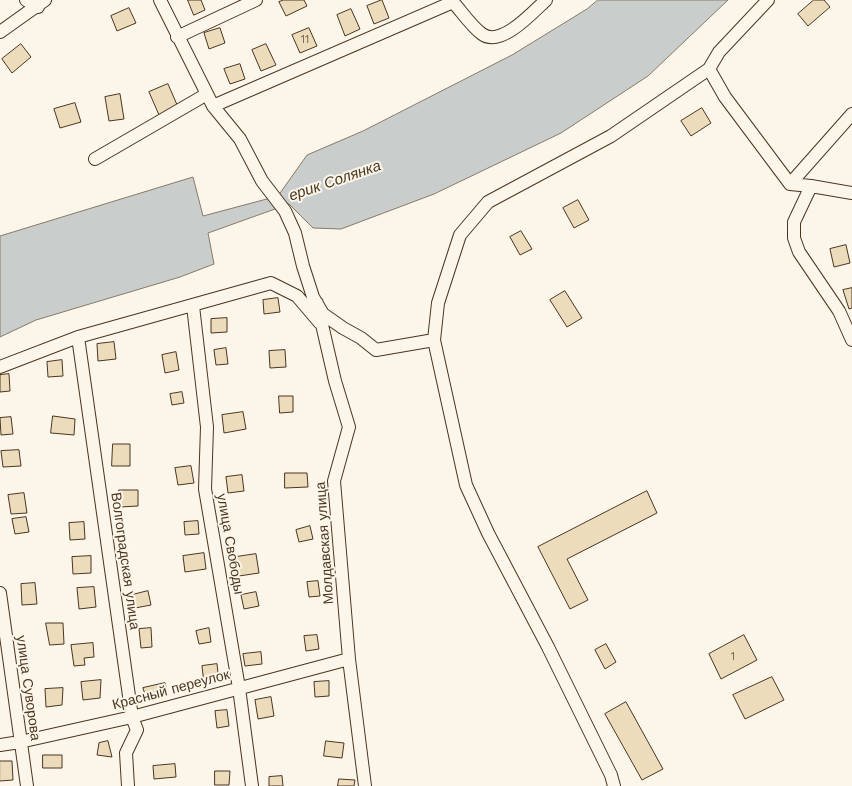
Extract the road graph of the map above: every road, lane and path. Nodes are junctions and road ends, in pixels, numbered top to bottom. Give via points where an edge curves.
1 (26, 0) edge
2 (160, 0) edge
3 (256, 0) edge
4 (546, 0) edge
5 (768, 0) edge
6 (452, 1) edge
7 (42, 3) edge
8 (0, 32) edge
9 (178, 37) junction
10 (709, 70) junction
11 (207, 94) junction
12 (213, 106) junction
13 (852, 114) edge
14 (95, 160) dead end
15 (790, 184) junction
16 (811, 186) junction
17 (852, 193) edge
18 (317, 303) junction
19 (193, 306) junction
20 (322, 325) junction
21 (78, 337) junction
22 (434, 340) junction
23 (852, 340) edge
24 (0, 367) edge
25 (0, 593) edge
26 (348, 659) junction
27 (238, 688) junction
28 (132, 717) junction
29 (20, 742) junction
30 (0, 745) edge
31 (27, 786) edge
32 (128, 786) edge
33 (252, 786) edge
34 (365, 786) edge
35 (614, 786) edge

1 - 7 street
2 - 9 street
3 - 9 street
4 - 6 street via 521,23 500,37 490,38 482,34
5 - 10 street via 719,52
6 - 12 street
7 - 8 street
9 - 11 street
10 - 15 street via 725,97
10 - 22 street via 611,136 488,202 460,235 438,303
11 - 12 street
11 - 14 street
12 - 18 street via 240,139 262,181 285,211
13 - 15 street
15 - 16 street
16 - 17 street
16 - 23 street via 794,222 794,238 799,252 839,311
18 - 20 street, Молдавская улица
18 - 22 street via 323,314 376,350
19 - 20 street via 271,283 297,296
19 - 21 street
19 - 27 street, улица Свободы via 207,427 205,490
20 - 26 street, Молдавская улица via 349,427 334,481
21 - 24 street
21 - 28 street, Волгоградская улица
22 - 35 street via 466,485 571,691
25 - 29 street, улица Суворова
26 - 27 street, Красный переулок
26 - 34 street, Молдавская улица
27 - 28 street, Красный переулок
27 - 33 street, улица Свободы
28 - 29 street, Красный переулок
28 - 32 street, Волгоградская улица via 136,730 126,754
29 - 30 street, Красный переулок
29 - 31 street, улица Суворова

